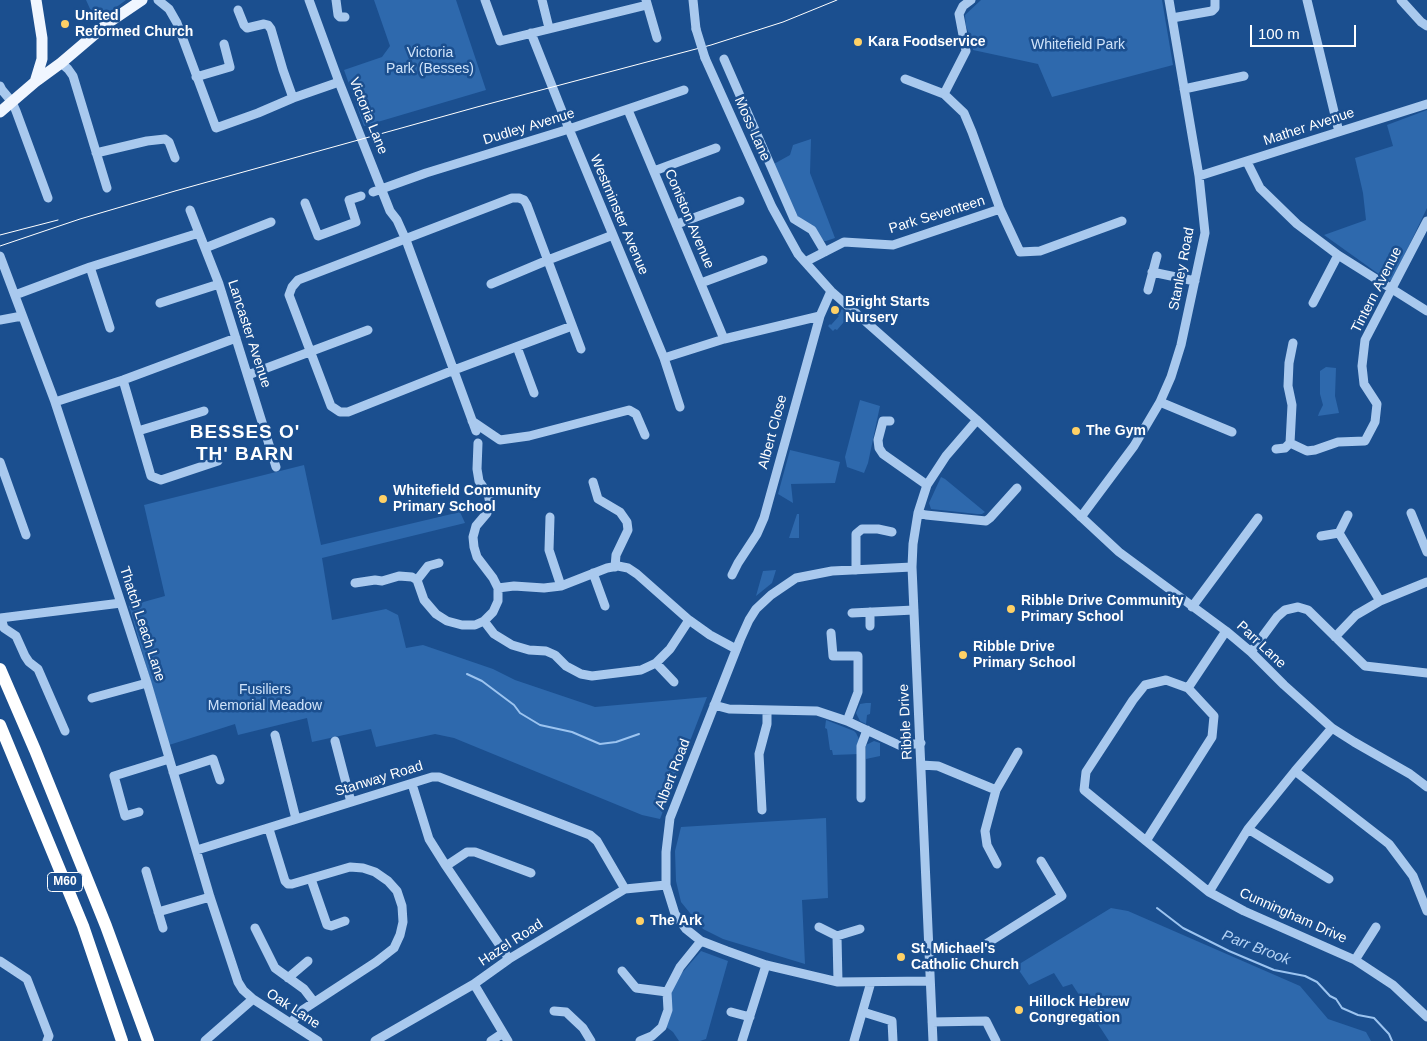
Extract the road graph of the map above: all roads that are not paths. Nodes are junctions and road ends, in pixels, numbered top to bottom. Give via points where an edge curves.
1 (36, 0) edge
2 (142, 0) edge
3 (158, 0) edge
4 (310, 0) edge
5 (336, 0) edge
6 (485, 0) edge
7 (542, 0) edge
8 (693, 0) edge
9 (971, 0) edge
10 (1169, 0) edge
11 (1215, 0) edge
12 (1307, 0) edge
13 (1401, 0) edge
14 (646, 2) edge
15 (238, 10) dead end
16 (345, 17) dead end
17 (1172, 18) junction
18 (1427, 26) edge
19 (549, 28) junction
20 (530, 34) junction
21 (657, 38) dead end
22 (224, 44) dead end
23 (42, 59) junction
24 (724, 59) dead end
25 (61, 63) junction
26 (1244, 76) dead end
27 (196, 77) junction
28 (905, 79) dead end
29 (35, 82) junction
30 (339, 82) junction
31 (0, 86) edge
32 (1184, 89) junction
33 (684, 90) dead end
34 (944, 94) junction
35 (293, 98) junction
36 (12, 102) junction
37 (1427, 104) edge
38 (628, 110) junction
39 (0, 112) edge
40 (569, 129) junction
41 (1339, 132) junction
42 (716, 148) dead end
43 (96, 153) junction
44 (175, 158) dead end
45 (1247, 162) junction
46 (654, 171) junction
47 (1199, 176) junction
48 (107, 188) dead end
49 (377, 190) junction
50 (361, 196) dead end
51 (48, 198) dead end
52 (740, 201) dead end
53 (305, 203) dead end
54 (190, 210) dead end
55 (1000, 210) junction
56 (1122, 221) dead end
57 (1427, 221) edge
58 (271, 222) dead end
59 (677, 224) junction
60 (199, 233) junction
61 (613, 235) junction
62 (406, 240) junction
63 (205, 248) junction
64 (825, 252) junction
65 (1338, 255) junction
66 (0, 256) edge
67 (1157, 256) dead end
68 (548, 260) junction
69 (763, 260) dead end
70 (805, 262) junction
71 (90, 267) junction
72 (1152, 272) junction
73 (1195, 281) junction
74 (701, 283) junction
75 (219, 284) junction
76 (491, 284) dead end
77 (1392, 289) junction
78 (1148, 290) dead end
79 (831, 291) junction
80 (15, 295) junction
81 (160, 303) dead end
82 (1313, 303) dead end
83 (1427, 311) edge
84 (22, 316) junction
85 (820, 316) junction
86 (0, 320) edge
87 (572, 326) junction
88 (110, 328) dead end
89 (368, 330) dead end
90 (236, 338) junction
91 (724, 339) junction
92 (1293, 343) dead end
93 (517, 347) junction
94 (581, 349) dead end
95 (311, 350) junction
96 (664, 358) junction
97 (454, 370) junction
98 (248, 375) junction
99 (123, 380) junction
100 (534, 393) dead end
101 (56, 402) junction
102 (1160, 402) junction
103 (680, 407) dead end
104 (204, 411) dead end
105 (890, 420) dead end
106 (977, 420) junction
107 (472, 421) junction
108 (138, 431) junction
109 (476, 431) dead end
110 (1232, 432) dead end
111 (645, 435) dead end
112 (478, 442) dead end
113 (1290, 443) junction
114 (1276, 449) dead end
115 (218, 460) dead end
116 (0, 462) edge
117 (276, 467) dead end
118 (927, 485) junction
119 (592, 488) dead end
120 (1017, 488) dead end
121 (918, 513) junction
122 (1411, 513) dead end
123 (1348, 515) dead end
124 (550, 517) dead end
125 (1081, 517) junction
126 (1258, 518) dead end
127 (892, 532) dead end
128 (1339, 533) junction
129 (26, 535) dead end
130 (1321, 536) dead end
131 (1427, 552) edge
132 (440, 563) dead end
133 (615, 567) junction
134 (912, 567) junction
135 (856, 570) junction
136 (593, 573) junction
137 (732, 576) dead end
138 (417, 580) junction
139 (1427, 582) edge
140 (355, 583) dead end
141 (561, 586) junction
142 (498, 588) junction
143 (1380, 601) junction
144 (121, 603) junction
145 (605, 606) dead end
146 (1192, 607) junction
147 (914, 610) junction
148 (870, 612) junction
149 (852, 614) dead end
150 (1, 618) edge
151 (689, 620) junction
152 (484, 621) junction
153 (870, 626) dead end
154 (1226, 631) junction
155 (831, 633) dead end
156 (1335, 636) junction
157 (736, 649) junction
158 (1252, 652) junction
159 (656, 663) junction
160 (0, 669) edge
161 (1427, 673) edge
162 (672, 676) dead end
163 (147, 683) junction
164 (1188, 688) junction
165 (92, 698) dead end
166 (714, 705) junction
167 (768, 710) junction
168 (846, 721) junction
169 (0, 725) edge
170 (1332, 728) junction
171 (867, 730) junction
172 (65, 731) dead end
173 (275, 735) dead end
174 (335, 741) dead end
175 (920, 743) junction
176 (1018, 752) dead end
177 (169, 759) junction
178 (921, 766) junction
179 (1295, 771) junction
180 (173, 772) junction
181 (220, 780) dead end
182 (412, 784) junction
183 (1427, 786) edge
184 (996, 790) junction
185 (861, 798) dead end
186 (351, 802) junction
187 (762, 810) dead end
188 (139, 812) dead end
189 (296, 819) junction
190 (269, 828) junction
191 (1248, 829) junction
192 (1146, 841) junction
193 (197, 850) junction
194 (1041, 860) dead end
195 (997, 864) dead end
196 (446, 866) junction
197 (146, 871) dead end
198 (531, 873) dead end
199 (311, 879) junction
200 (1329, 879) dead end
201 (666, 885) junction
202 (625, 889) junction
203 (1209, 892) junction
204 (210, 897) junction
205 (1427, 911) edge
206 (158, 912) junction
207 (345, 921) dead end
208 (819, 927) dead end
209 (1376, 927) dead end
210 (163, 928) dead end
211 (256, 928) dead end
212 (860, 929) dead end
213 (837, 936) junction
214 (701, 941) junction
215 (930, 950) junction
216 (509, 959) junction
217 (1356, 960) junction
218 (0, 961) edge
219 (308, 961) dead end
220 (766, 965) junction
221 (622, 971) dead end
222 (288, 978) junction
223 (930, 980) junction
224 (838, 982) junction
225 (871, 982) junction
226 (474, 984) junction
227 (667, 992) junction
228 (253, 999) junction
229 (314, 1002) junction
230 (554, 1011) dead end
231 (731, 1012) dead end
232 (863, 1012) junction
233 (1427, 1017) edge
234 (750, 1018) junction
235 (932, 1022) junction
236 (291, 1023) junction
237 (506, 1037) edge
238 (47, 1041) edge
239 (122, 1041) edge
240 (148, 1041) edge
241 (205, 1041) edge
242 (318, 1041) edge
243 (375, 1041) edge
244 (491, 1041) edge
245 (591, 1041) edge
246 (640, 1041) edge
247 (742, 1041) edge
248 (854, 1041) edge
249 (893, 1041) edge
250 (933, 1041) edge
251 (996, 1041) edge

1 - 23 main road
2 - 25 main road via 108,23
3 - 27 street via 169,9 177,23
4 - 30 street, Victoria Lane
5 - 16 street via 338,15
6 - 20 street via 500,40
7 - 19 street
8 - 70 street, Moss Lane, bridge via 696,29 705,58 772,207
9 - 34 street via 962,6 959,14 966,51
10 - 17 street, Stanley Road
11 - 17 street via 1212,11
12 - 41 street
13 - 18 street
14 - 19 street
14 - 21 street
15 - 35 street via 247,28 264,24 271,29
17 - 32 street, Stanley Road
19 - 20 street
20 - 40 street, Westminster Avenue
22 - 27 street via 230,67
23 - 25 main road
23 - 29 main road
24 - 64 street via 794,220 812,230
25 - 29 main road
25 - 43 street via 73,76
26 - 32 street
27 - 35 street via 216,128
28 - 34 street
29 - 36 main road
30 - 35 street
30 - 49 street, Victoria Lane
31 - 36 street
32 - 47 street, Stanley Road
33 - 38 street, Dudley Avenue
34 - 55 street via 964,113
36 - 39 main road
36 - 51 street
37 - 41 street, Mather Avenue
38 - 40 street, Dudley Avenue
38 - 46 street, Coniston Avenue
40 - 49 street, Dudley Avenue
40 - 61 street, Westminster Avenue
41 - 45 street, Mather Avenue
42 - 46 street
43 - 44 street via 165,139
43 - 48 street
45 - 47 street, Mather Avenue
45 - 65 street via 1260,188 1297,224
46 - 59 street, Coniston Avenue
47 - 73 street, Stanley Road via 1205,233
49 - 62 street, Victoria Lane
50 - 53 street via 349,200 356,222 318,236
52 - 59 street
54 - 60 street, Lancaster Avenue
55 - 56 street via 1020,252 1040,251
55 - 64 street, Park Seventeen via 894,245 844,242
57 - 77 street, Tintern Avenue
58 - 63 street
59 - 74 street, Coniston Avenue
60 - 63 street, Lancaster Avenue
60 - 71 street
61 - 68 street
61 - 96 street, Westminster Avenue
62 - 68 street via 519,198 528,205
62 - 95 street via 298,280 289,295
62 - 97 street, Victoria Lane
63 - 75 street, Lancaster Avenue
64 - 70 street, Park Seventeen
65 - 77 street
65 - 82 street
66 - 80 street, Thatch Leach Lane
67 - 72 street
68 - 76 street
68 - 87 street
69 - 74 street
70 - 79 street
71 - 80 street
71 - 88 street
72 - 73 street
72 - 78 street
73 - 102 street, Stanley Road via 1179,354
74 - 91 street, Coniston Avenue
75 - 81 street
75 - 90 street, Lancaster Avenue
77 - 83 street
77 - 113 street, Tintern Avenue via 1365,340 1364,384 1377,404 1375,422 1365,440 1338,442 1307,451
79 - 85 street, Albert Close
79 - 106 street, Parr Lane
80 - 84 street, Thatch Leach Lane
84 - 86 street
84 - 101 street, Thatch Leach Lane
85 - 91 street
85 - 137 street, Albert Close via 764,518
87 - 93 street
87 - 94 street
89 - 95 street
90 - 98 street, Lancaster Avenue
90 - 99 street
91 - 96 street
92 - 113 street via 1288,386 1292,405
93 - 97 street
93 - 100 street
95 - 97 street via 331,406 340,412 348,412
95 - 98 street
96 - 103 street, Westminster Avenue
97 - 107 street, Victoria Lane
98 - 117 street, Lancaster Avenue
99 - 101 street
99 - 108 street
101 - 144 street, Thatch Leach Lane
102 - 110 street
102 - 125 street, Stanley Road via 1134,446
104 - 108 street
105 - 118 street via 883,420 879,448
106 - 118 street, Ribble Drive via 946,456
106 - 125 street, Parr Lane
107 - 109 street, Victoria Lane
107 - 111 street via 500,440 529,436 628,410 636,414
108 - 115 street via 152,476 161,480
112 - 142 street via 479,481 490,503 487,513 476,526 474,547
113 - 114 street via 1285,448
116 - 129 street
118 - 121 street, Ribble Drive
119 - 133 street via 598,499 620,512 628,522
120 - 121 street via 986,521
121 - 134 street, Ribble Drive
122 - 131 street
123 - 128 street
124 - 141 street via 549,550
125 - 146 street, Parr Lane via 1118,552
126 - 146 street
127 - 135 street via 862,529 856,534
128 - 130 street
128 - 143 street
132 - 138 street via 428,566
133 - 136 street
133 - 151 street via 628,568 637,574
134 - 135 street, Albert Road
134 - 147 street, Ribble Drive
135 - 157 street, Albert Road via 832,571 792,580 756,609
136 - 141 street
136 - 145 street
138 - 140 street via 399,576
138 - 152 street via 424,600 447,621 475,625
139 - 143 street
141 - 142 street
142 - 152 street via 498,601
143 - 156 street via 1356,615
144 - 150 street
144 - 163 street, Thatch Leach Lane
146 - 154 street, Parr Lane
147 - 148 street
147 - 175 street, Ribble Drive
148 - 149 street
148 - 153 street
150 - 172 street via 4,628 16,636 24,656 38,669
151 - 157 street
151 - 159 street
152 - 159 street via 494,634 512,645 546,651 581,674 622,673
154 - 158 street, Parr Lane
154 - 164 street
155 - 168 street via 832,656 858,656 858,692
156 - 158 street via 1308,610 1285,610
156 - 161 street via 1365,666
157 - 166 street, Albert Road
158 - 170 street, Parr Lane
159 - 162 street
160 - 240 highway, M60 via 106,926
163 - 165 street
163 - 177 street, Thatch Leach Lane
164 - 192 street via 1214,716 1212,737
164 - 192 street, Cunningham Drive via 1166,680 1145,685 1086,772 1084,790
166 - 167 street via 728,709
166 - 201 street, Albert Road via 670,818
167 - 168 street via 817,711
167 - 187 street via 759,754
168 - 171 street
169 - 239 highway, M60 via 83,926
170 - 179 street
170 - 183 street, Parr Lane
171 - 175 street via 901,746
171 - 185 street via 861,746
173 - 189 street
174 - 186 street
175 - 178 street, Ribble Drive
176 - 184 street
177 - 180 street, Thatch Leach Lane
177 - 188 street via 114,776 125,816
178 - 184 street via 938,766
178 - 215 street, Ribble Drive
179 - 191 street
179 - 205 street via 1389,844 1413,876
180 - 181 street via 213,759
180 - 193 street, Thatch Leach Lane
182 - 186 street, Stanway Road
182 - 196 street via 429,838
182 - 202 street, Stanway Road via 440,777 590,835 597,841
184 - 195 street via 985,831 986,845
186 - 189 street, Stanway Road
189 - 190 street, Stanway Road
190 - 193 street, Stanway Road
190 - 199 street via 286,881 292,884
191 - 200 street
191 - 203 street
192 - 203 street, Cunningham Drive
193 - 204 street, Thatch Leach Lane
194 - 215 street via 1062,896 978,949
196 - 198 street via 467,852 475,852
196 - 216 street
197 - 206 street
199 - 207 street via 326,924 331,926
199 - 229 street via 350,867 375,872 397,891 403,922 394,948
201 - 202 street, Hazel Road
201 - 214 street, Albert Road via 675,914
202 - 216 street, Hazel Road
203 - 217 street, Cunningham Drive via 1244,911
204 - 206 street
204 - 228 street, Thatch Leach Lane via 238,982
206 - 210 street
208 - 213 street
209 - 217 street
211 - 222 street via 275,968
212 - 213 street
213 - 224 street
214 - 220 street, Albert Road
214 - 227 street
215 - 223 street, Ribble Drive
216 - 226 street, Hazel Road
217 - 233 street, Cunningham Drive via 1393,985
218 - 238 street via 27,979 49,1036
219 - 222 street
220 - 224 street, Albert Road
220 - 234 street
221 - 227 street via 636,988
222 - 229 street via 304,989
223 - 225 street, Albert Road
223 - 235 street, Ribble Drive
224 - 225 street, Albert Road
225 - 232 street
226 - 237 street
226 - 243 street, Hazel Road
227 - 246 street via 668,1010 662,1027
228 - 236 street, Oak Lane
228 - 241 street
229 - 236 street
230 - 245 street via 567,1008
231 - 234 street
232 - 248 street
232 - 249 street via 892,1020
234 - 247 street
235 - 250 street, Ribble Drive
235 - 251 street via 986,1021
236 - 242 street, Oak Lane
237 - 244 street

